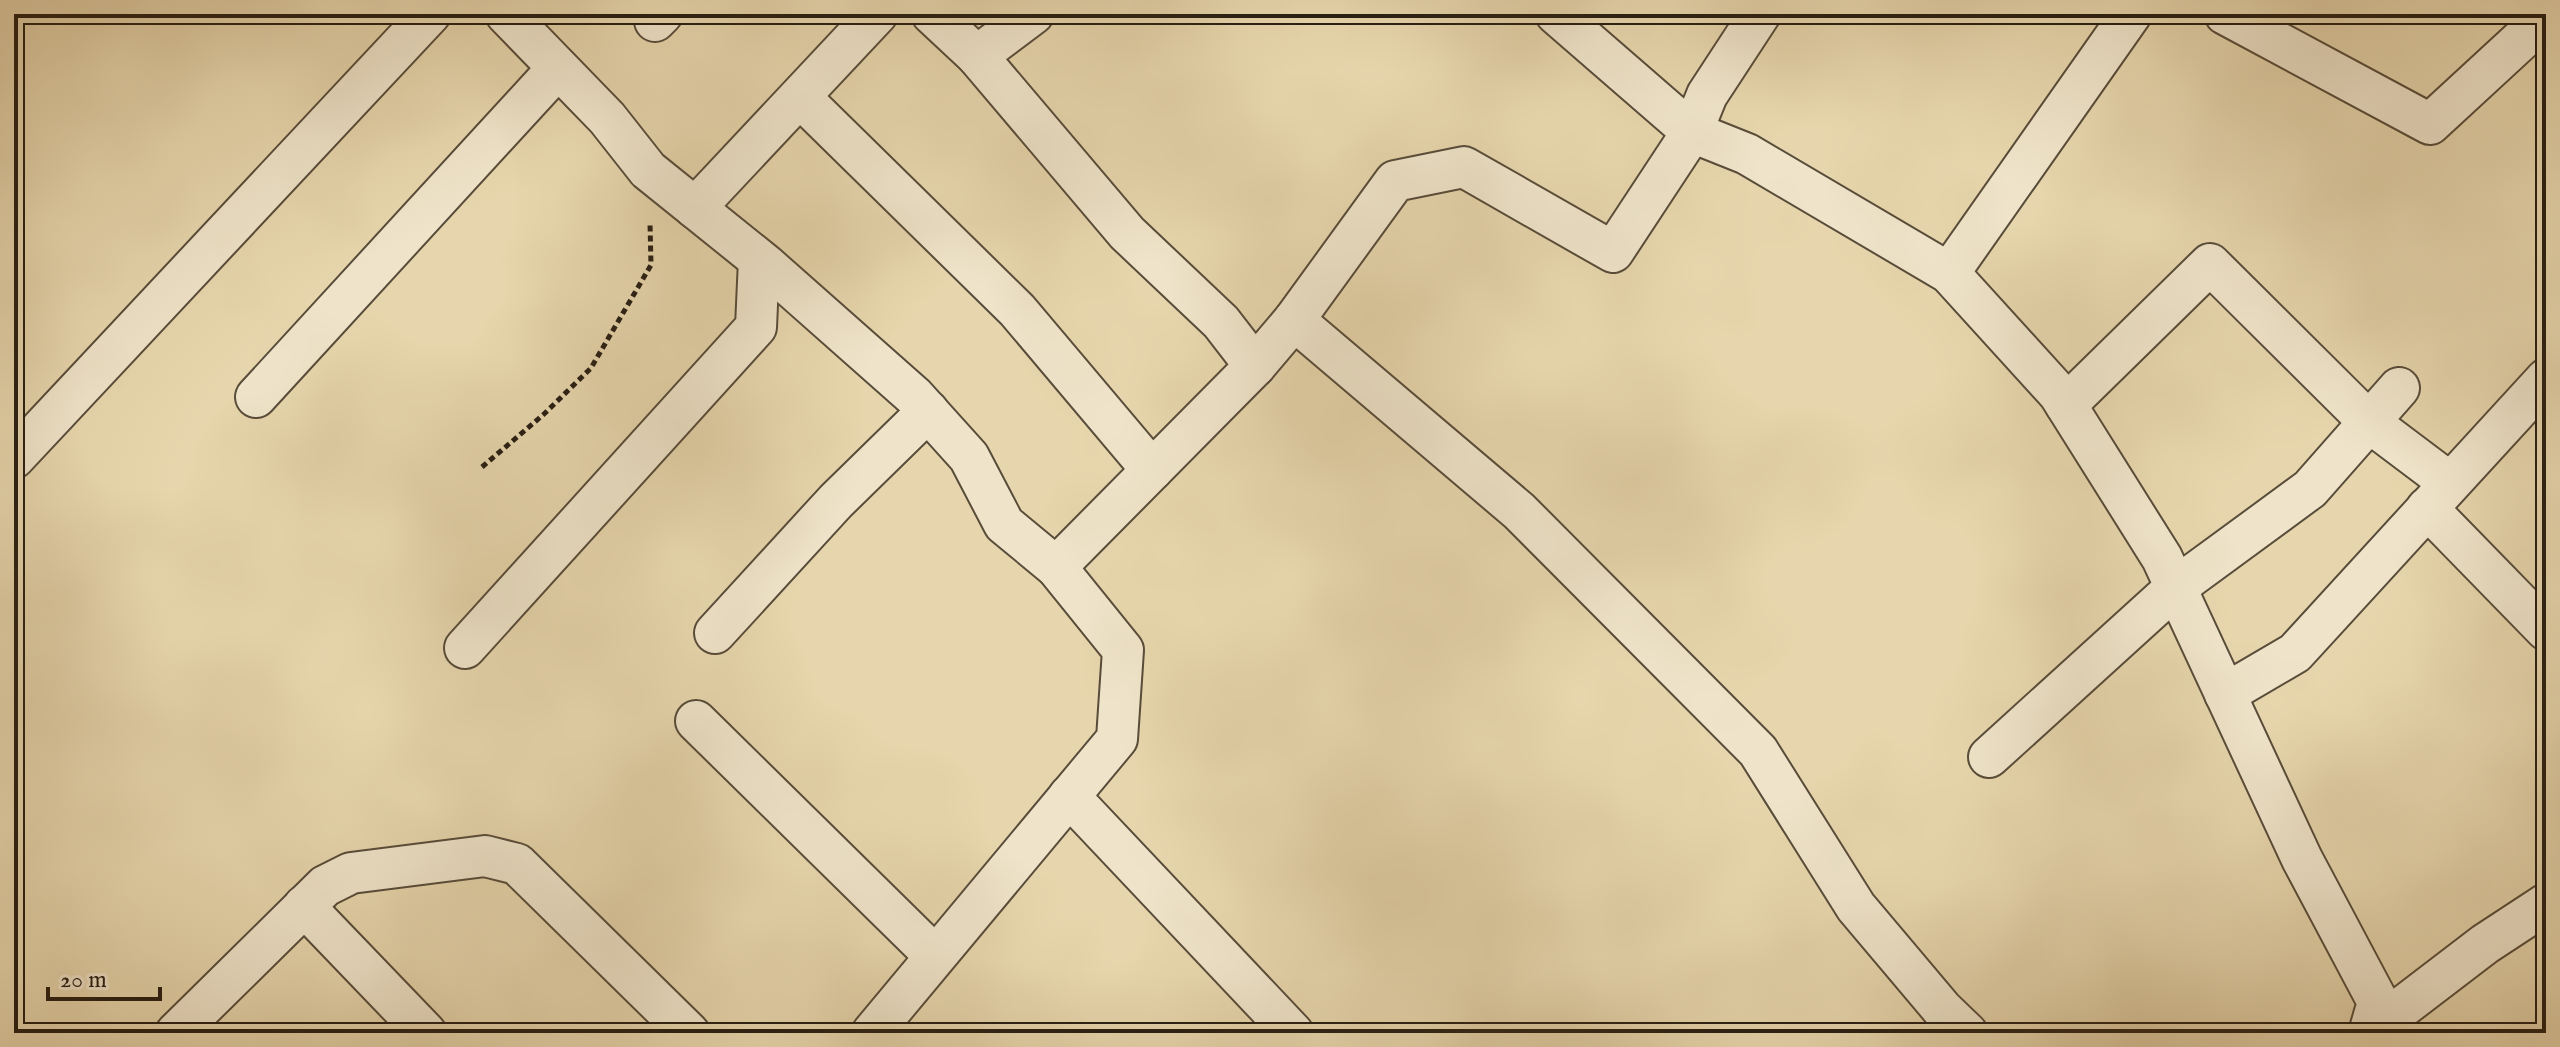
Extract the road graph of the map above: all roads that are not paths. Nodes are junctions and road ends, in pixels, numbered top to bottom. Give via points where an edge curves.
1 (430, 14) edge
2 (506, 14) edge
3 (877, 14) edge
4 (932, 14) edge
5 (1033, 14) edge
6 (1556, 14) edge
7 (1760, 14) edge
8 (2131, 14) edge
9 (2225, 14) edge
10 (2546, 17) edge
11 (977, 56) junction
12 (558, 68) junction
13 (801, 98) junction
14 (1692, 132) junction
15 (695, 208) junction
16 (759, 260) junction
17 (1949, 273) junction
18 (1294, 320) junction
19 (1255, 366) junction
20 (2546, 379) edge
21 (2399, 388) dead end
22 (256, 397) dead end
23 (2066, 405) junction
24 (928, 411) junction
25 (2369, 422) junction
26 (14, 458) edge
27 (1152, 470) junction
28 (2438, 496) junction
29 (1056, 567) junction
30 (2175, 588) junction
31 (2546, 630) edge
32 (715, 633) dead end
33 (465, 648) dead end
34 (2225, 694) junction
35 (696, 721) dead end
36 (1989, 757) dead end
37 (1069, 796) junction
38 (2546, 904) edge
39 (304, 906) junction
40 (935, 956) junction
41 (187, 1029) edge
42 (2369, 1032) edge
43 (426, 1033) edge
44 (689, 1033) edge
45 (872, 1033) edge
46 (1293, 1033) edge
47 (1967, 1033) edge

1 - 26 street
2 - 12 street
3 - 13 street
4 - 11 street
5 - 11 street
6 - 14 street
7 - 14 street via 1707,95
8 - 17 street
9 - 10 street via 2430,124
11 - 19 street via 1127,233 1221,322
12 - 15 street via 648,170
12 - 22 street
13 - 15 street
13 - 27 street via 1017,310
14 - 17 street via 1747,154
14 - 18 street via 1613,252 1464,167 1395,181
15 - 16 street
16 - 24 street
16 - 33 street via 756,327
17 - 23 street
18 - 19 street
18 - 47 street via 1519,511 1758,751 1856,907
19 - 27 street
20 - 28 street
21 - 25 street
23 - 25 street via 2210,264
23 - 30 street via 2162,558
24 - 29 street via 969,457 1004,524
24 - 32 street via 836,501
25 - 28 street
25 - 30 street via 2310,489
27 - 29 street
28 - 31 street
28 - 34 street via 2295,653
29 - 37 street via 1123,650 1117,739
30 - 34 street
30 - 36 street
34 - 42 street via 2302,859 2378,1002
35 - 40 street
37 - 40 street
37 - 46 street
38 - 42 street
39 - 41 street
39 - 43 street
39 - 44 street via 325,886 351,873 485,856 517,864
40 - 45 street

